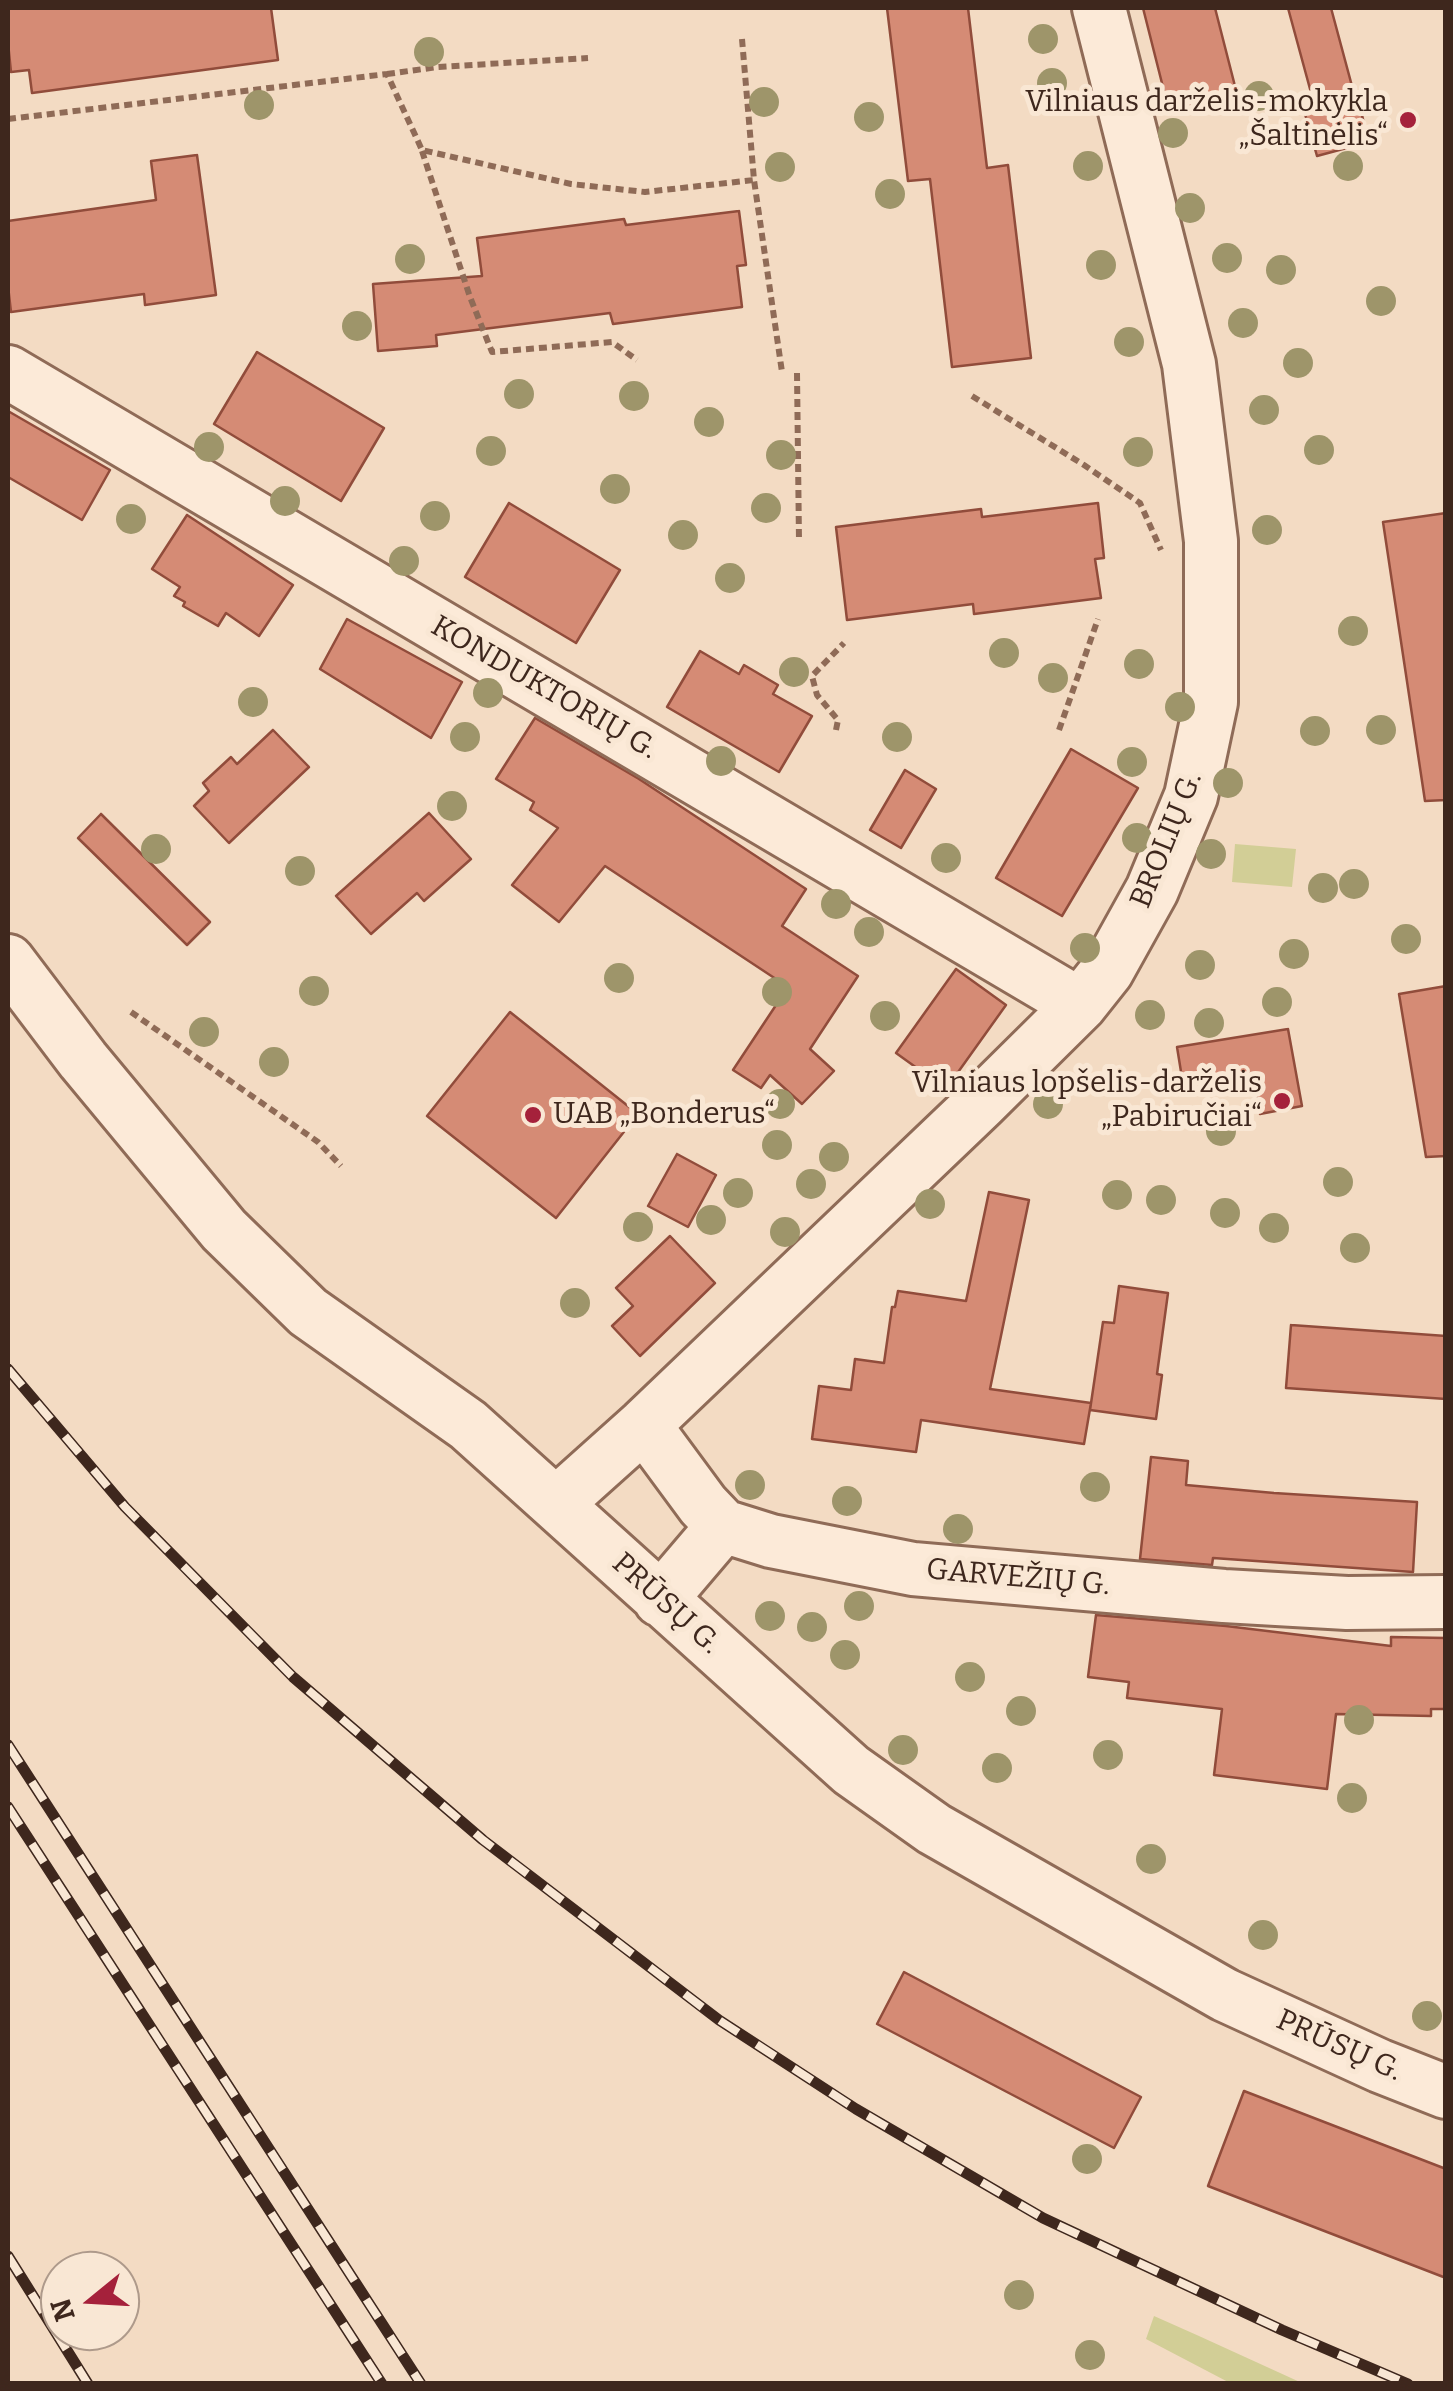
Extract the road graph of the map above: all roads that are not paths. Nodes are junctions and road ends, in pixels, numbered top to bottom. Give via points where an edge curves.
1 (1098, 8) edge
2 (8, 372) edge
3 (8, 961) edge
4 (1080, 1005) junction
5 (644, 1425) junction
6 (557, 1503) junction
7 (723, 1526) junction
8 (660, 1600) junction
9 (1446, 1602) edge
10 (1446, 2092) edge

1 - 4 street, BROLIŲ G. via 1188,364 1211,541 1211,702 1191,796 1152,890
2 - 4 street, KONDUKTORIŲ G.
3 - 6 street, PRŪSŲ G. via 238,1244 308,1312 468,1425
4 - 5 street, BROLIŲ G.
5 - 6 street, BROLIŲ G.
5 - 7 street
6 - 8 street, PRŪSŲ G.
7 - 8 street
7 - 9 street, GARVEŽIŲ G. via 912,1568 1224,1596
8 - 10 street, PRŪSŲ G. via 850,1770 934,1829 1226,1995

